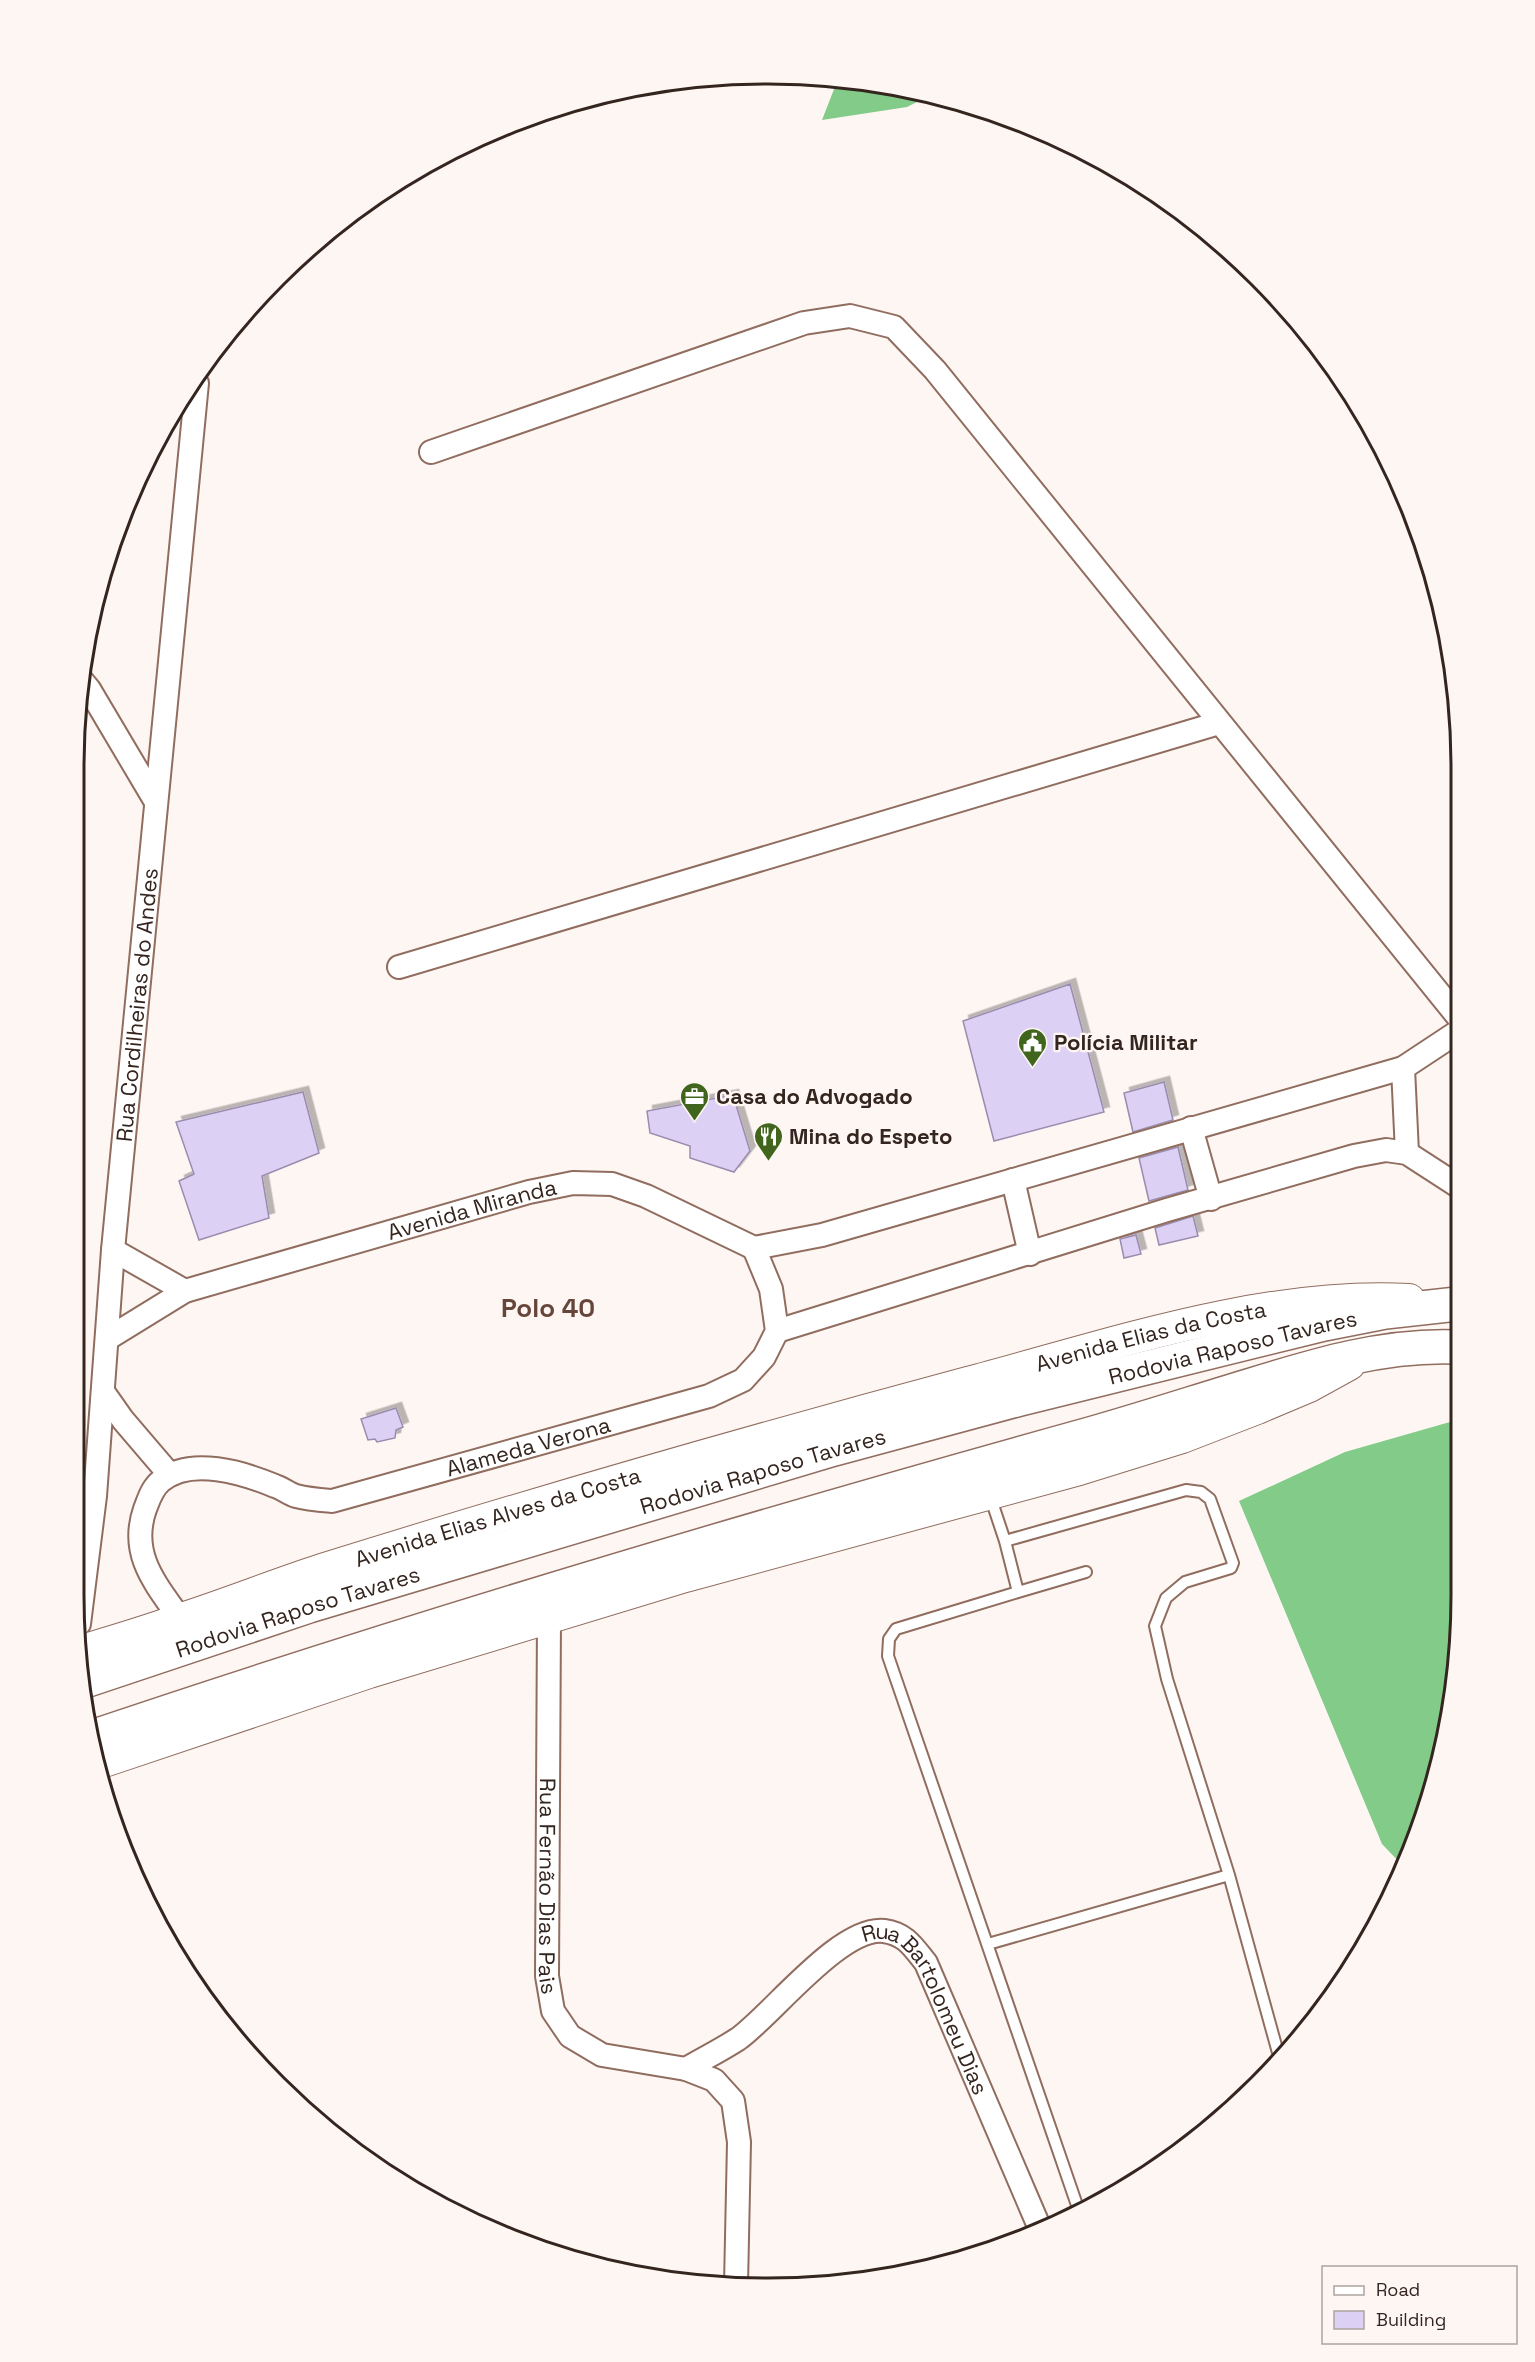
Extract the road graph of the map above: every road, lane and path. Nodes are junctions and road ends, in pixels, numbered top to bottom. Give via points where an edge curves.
1 (195, 395) edge
2 (431, 453) dead end
3 (89, 689) edge
4 (1219, 723) junction
5 (156, 802) junction
6 (399, 967) dead end
7 (1451, 1008) edge
8 (1451, 1036) edge
9 (1402, 1068) junction
10 (1191, 1128) junction
11 (1407, 1153) junction
12 (1013, 1180) junction
13 (1451, 1181) edge
14 (1211, 1199) junction
15 (754, 1248) junction
16 (113, 1250) junction
17 (1030, 1254) junction
18 (186, 1292) junction
19 (1451, 1303) edge
20 (1451, 1304) edge
21 (777, 1331) junction
22 (107, 1340) junction
23 (1451, 1347) edge
24 (1370, 1352) junction
25 (104, 1393) junction
26 (920, 1396) joint
27 (170, 1475) junction
28 (989, 1493) junction
29 (1005, 1541) junction
30 (1086, 1572) dead end
31 (84, 1590) edge
32 (1018, 1592) junction
33 (549, 1618) junction
34 (181, 1620) junction
35 (86, 1650) edge
36 (90, 1680) edge
37 (99, 1735) edge
38 (105, 1761) edge
39 (1229, 1875) junction
40 (988, 1944) junction
41 (1277, 2049) edge
42 (686, 2069) junction
43 (1077, 2204) edge
44 (1037, 2223) edge
45 (736, 2277) edge

1 - 5 street, Rua Cordilheiras do Andes
2 - 4 street via 804,323 850,316 894,327 934,370
3 - 5 street
4 - 6 street
4 - 7 street
5 - 16 street, Rua Cordilheiras do Andes
8 - 9 street
9 - 10 street
9 - 11 street
10 - 12 street
10 - 14 street
11 - 13 street
11 - 14 street via 1386,1150 1353,1156
12 - 15 street via 822,1235
12 - 17 street
14 - 17 street
15 - 18 street, Avenida Miranda via 646,1196 612,1184 573,1183 529,1192
15 - 21 street via 771,1289
16 - 18 street
16 - 22 street, Rua Cordilheiras do Andes
17 - 21 street
18 - 22 street, Avenida Miranda
19 - 26 main road, Avenida Elias da Costa via 1381,1298 1316,1301 1253,1311
20 - 36 highway, Rodovia Raposo Tavares via 1314,1327 834,1449 309,1606
21 - 27 street, Alameda Verona via 764,1357 743,1380 709,1396 332,1501 295,1496 247,1476 219,1471 184,1470
22 - 25 street, Rua Cordilheiras do Andes
23 - 24 highway, Rodovia Raposo Tavares
24 - 28 main road via 1309,1386 1182,1437
24 - 37 highway, Rodovia Raposo Tavares via 631,1566 360,1648
25 - 27 street
25 - 31 street, Rua Cordilheiras do Andes
26 - 34 main road, Avenida Elias Alves da Costa via 576,1492 318,1572
27 - 34 street via 150,1495 140,1524 140,1552 152,1579
28 - 29 lane
28 - 33 main road via 685,1576
29 - 32 lane
29 - 39 lane via 1186,1490 1201,1492 1210,1499 1233,1563 1231,1568 1185,1582 1166,1598 1155,1626 1167,1679
30 - 32 lane
32 - 40 lane via 896,1629 889,1639 888,1656
33 - 38 main road via 369,1672
33 - 42 street, Rua Fernão Dias Pais via 547,1976 553,2011 570,2037 602,2055
34 - 35 main road, Avenida Elias Alves da Costa
39 - 40 lane
39 - 41 lane
40 - 43 lane
42 - 44 street, Rua Bartolomeu Dias via 738,2038 811,1970 853,1939 882,1931 905,1937 926,1963
42 - 45 street, Rua Fernão Dias Pais via 714,2080 732,2101 739,2142

